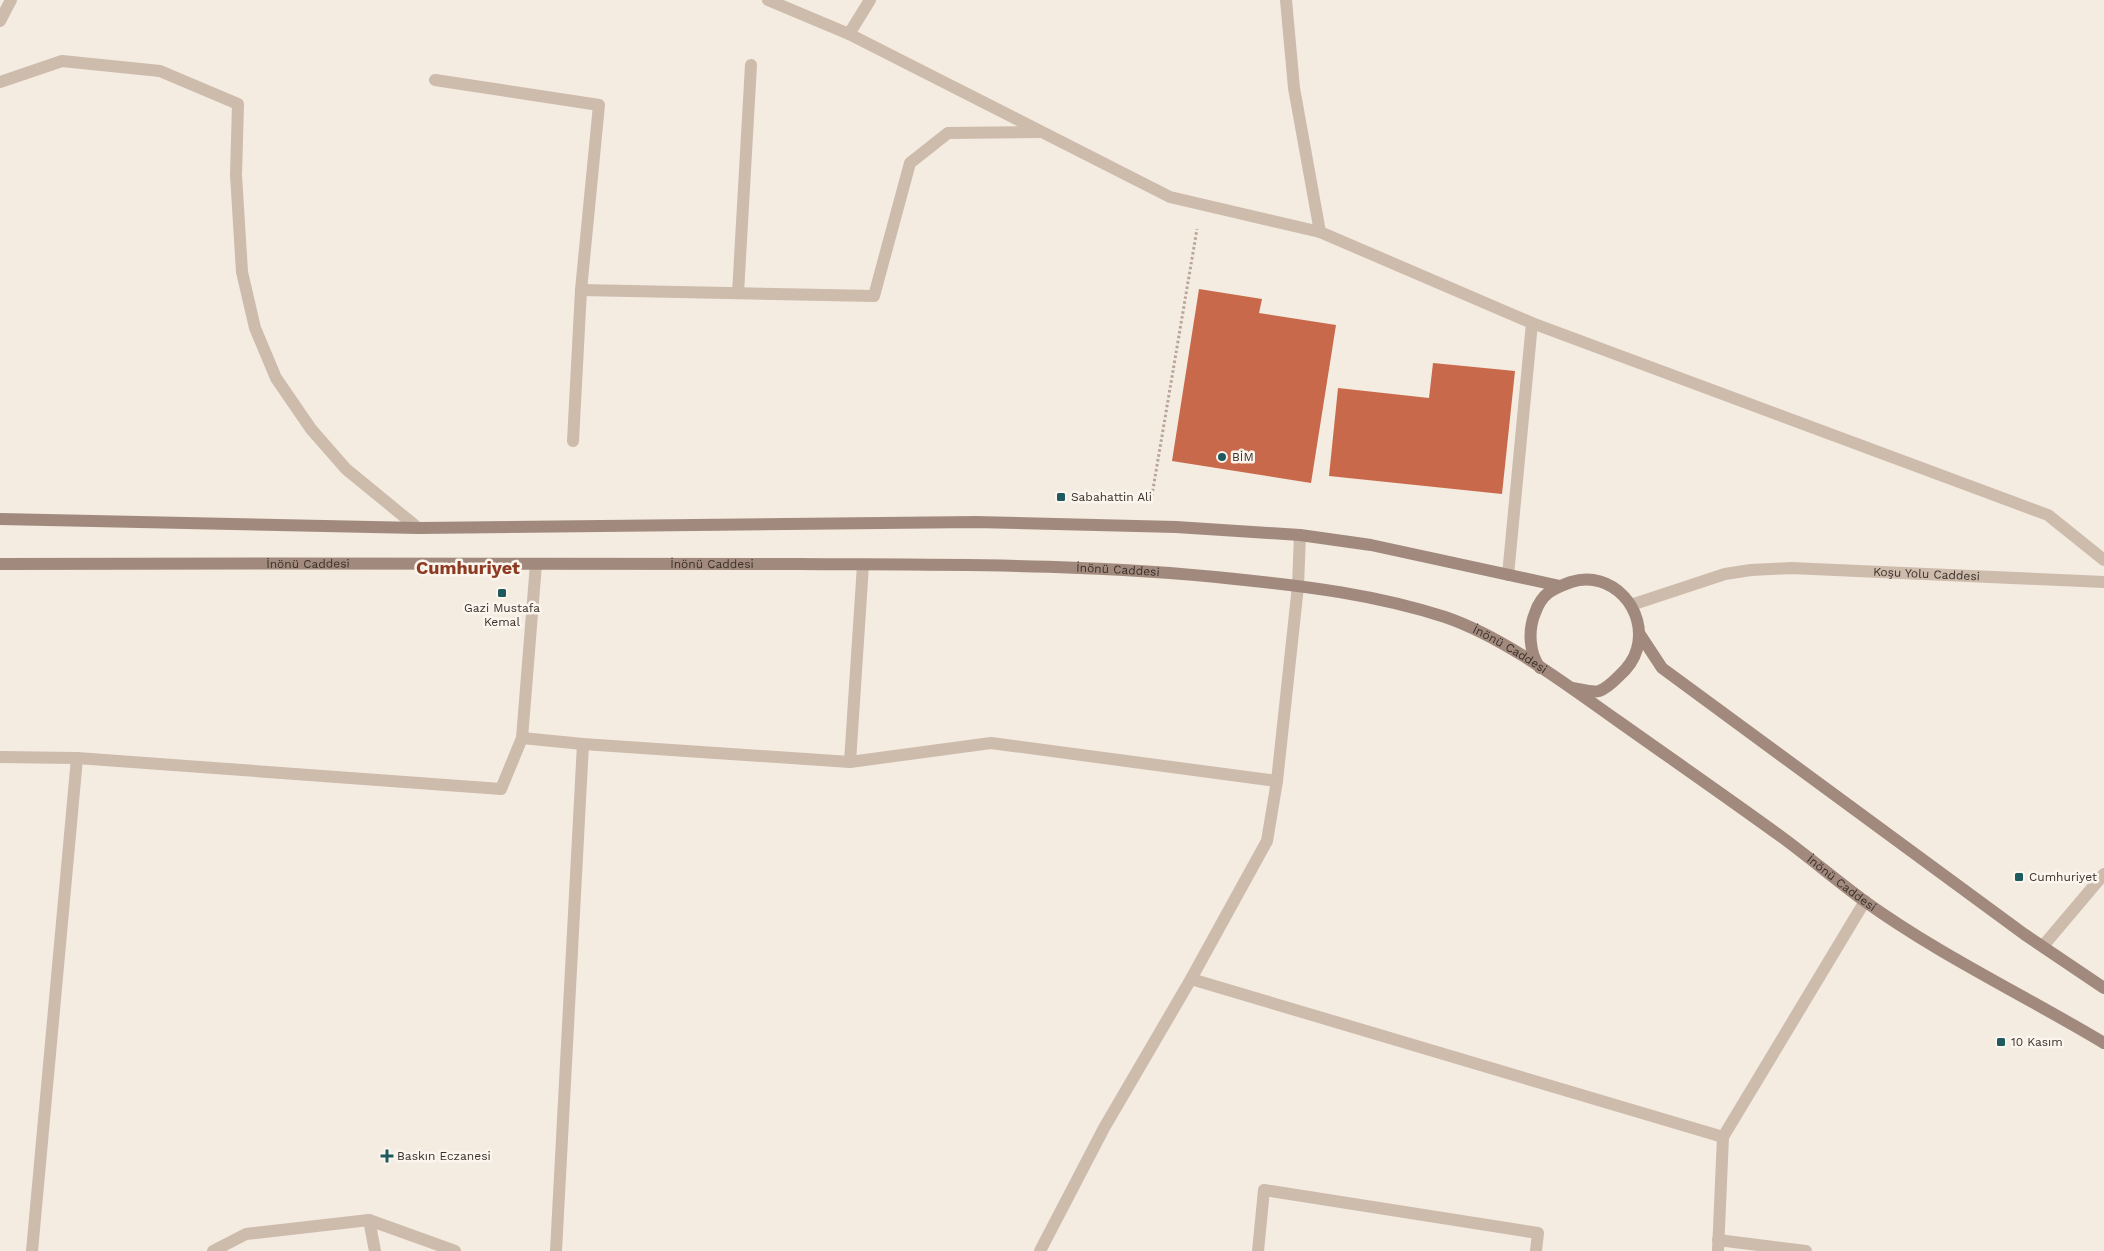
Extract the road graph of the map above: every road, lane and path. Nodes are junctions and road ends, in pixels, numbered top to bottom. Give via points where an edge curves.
1 (11, 0) edge
2 (768, 0) edge
3 (870, 0) edge
4 (1286, 0) edge
5 (0, 20) edge
6 (849, 34) junction
7 (751, 65) dead end
8 (435, 80) dead end
9 (0, 82) edge
10 (1042, 132) junction
11 (1201, 205) junction
12 (1320, 232) junction
13 (582, 290) junction
14 (738, 293) junction
15 (1532, 323) junction
16 (573, 441) dead end
17 (0, 518) edge
18 (1146, 527) junction
19 (418, 528) junction
20 (1300, 535) junction
21 (2104, 560) edge
22 (0, 564) edge
23 (536, 564) junction
24 (863, 565) junction
25 (1508, 575) junction
26 (2104, 582) edge
27 (1298, 586) junction
28 (1560, 586) junction
29 (1631, 605) junction
30 (1639, 633) junction
31 (1542, 670) junction
32 (1570, 688) junction
33 (522, 738) junction
34 (583, 744) junction
35 (0, 757) edge
36 (77, 758) junction
37 (850, 762) junction
38 (1277, 781) junction
39 (2104, 874) edge
40 (1865, 901) junction
41 (2043, 946) junction
42 (1191, 979) junction
43 (2104, 988) edge
44 (2104, 1043) edge
45 (1723, 1137) junction
46 (369, 1220) junction
47 (1718, 1245) edge
48 (32, 1251) edge
49 (213, 1251) edge
50 (375, 1251) edge
51 (455, 1251) edge
52 (556, 1251) edge
53 (1040, 1251) edge
54 (1258, 1251) edge
55 (1536, 1251) edge
56 (1806, 1251) edge

1 - 5 street
2 - 6 street
3 - 6 street
4 - 12 street via 1294,88
6 - 10 street
7 - 14 street
8 - 13 street via 599,105
9 - 19 street via 62,61 160,72 238,104 236,175 242,272 255,328 276,378 311,429 346,469
10 - 11 street via 1170,197
10 - 14 street via 948,133 910,163 874,296
11 - 12 street
11 - 18 path
12 - 15 street
13 - 14 street
13 - 16 street
15 - 21 street via 2048,514
15 - 25 street
17 - 19 main road
18 - 19 main road via 966,522
18 - 20 main road
20 - 25 main road via 1371,544
20 - 27 street
22 - 23 main road, İnönü Caddesi
23 - 24 main road, İnönü Caddesi
23 - 33 street
24 - 27 main road, İnönü Caddesi via 1079,567
24 - 37 street
25 - 28 main road
26 - 29 street, Koşu Yolu Caddesi via 1791,568 1725,574
27 - 31 main road, İnönü Caddesi via 1370,598 1448,618 1496,641
27 - 38 street
28 - 29 main road via 1596,580 1612,585
28 - 31 main road via 1545,594 1530,632 1534,658
29 - 30 main road
30 - 32 main road via 1635,656 1614,681 1599,691
30 - 41 main road via 1662,668
31 - 32 main road, İnönü Caddesi
32 - 40 main road, İnönü Caddesi via 1785,840
33 - 34 street
33 - 36 street via 501,789
34 - 37 street
34 - 52 street
35 - 36 street
36 - 48 street
37 - 38 street via 991,743
38 - 42 street via 1268,841
39 - 41 street
40 - 44 main road, İnönü Caddesi via 1962,963
40 - 45 street
41 - 43 main road
42 - 45 street
42 - 53 street via 1104,1128
45 - 47 street
46 - 49 street via 246,1234
46 - 50 street
46 - 51 street
47 - 56 street
54 - 55 street via 1264,1190 1538,1233

